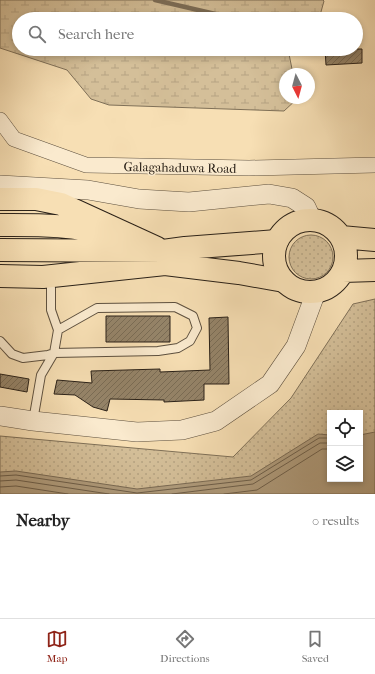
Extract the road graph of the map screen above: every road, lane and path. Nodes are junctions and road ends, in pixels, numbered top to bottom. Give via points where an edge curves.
1 (0, 120) edge
2 (375, 165) edge
3 (0, 185) edge
4 (0, 199) edge
5 (0, 212) edge
6 (312, 220) junction
7 (0, 225) edge
8 (95, 231) junction
9 (341, 237) junction
10 (0, 238) edge
11 (122, 240) junction
12 (375, 240) edge
13 (277, 241) junction
14 (0, 250) edge
15 (164, 258) junction
16 (0, 263) edge
17 (375, 270) edge
18 (343, 271) junction
19 (0, 276) edge
20 (284, 281) junction
21 (51, 288) junction
22 (0, 289) edge
23 (316, 292) junction
24 (58, 330) junction
25 (0, 341) edge
26 (54, 353) junction
27 (0, 416) edge
28 (33, 421) junction

1 - 2 street, Galagahaduwa Road via 14,139 86,165 249,168
3 - 6 street via 88,190 139,199 189,202 269,194 292,198 306,207
4 - 15 main road via 36,199 61,204
5 - 8 main road via 47,213
6 - 9 main road via 324,222 334,228
6 - 13 main road via 291,225
7 - 8 main road
8 - 11 main road
9 - 12 main road
9 - 18 main road via 346,248
10 - 11 main road
11 - 15 main road
13 - 15 main road via 185,248
13 - 20 main road via 274,262
14 - 15 main road
15 - 16 main road
15 - 19 main road via 43,277
15 - 20 main road
15 - 21 main road
17 - 18 main road
18 - 23 main road via 337,281
20 - 23 main road via 305,292
21 - 22 main road
21 - 24 lane via 51,310
23 - 28 street via 296,346 270,384 216,421 182,430 137,432
24 - 26 lane
24 - 26 lane via 97,308 159,307 175,307 193,316 196,328 190,341 178,348 158,351
25 - 26 lane via 12,354 23,358
26 - 28 lane via 41,375
27 - 28 street

